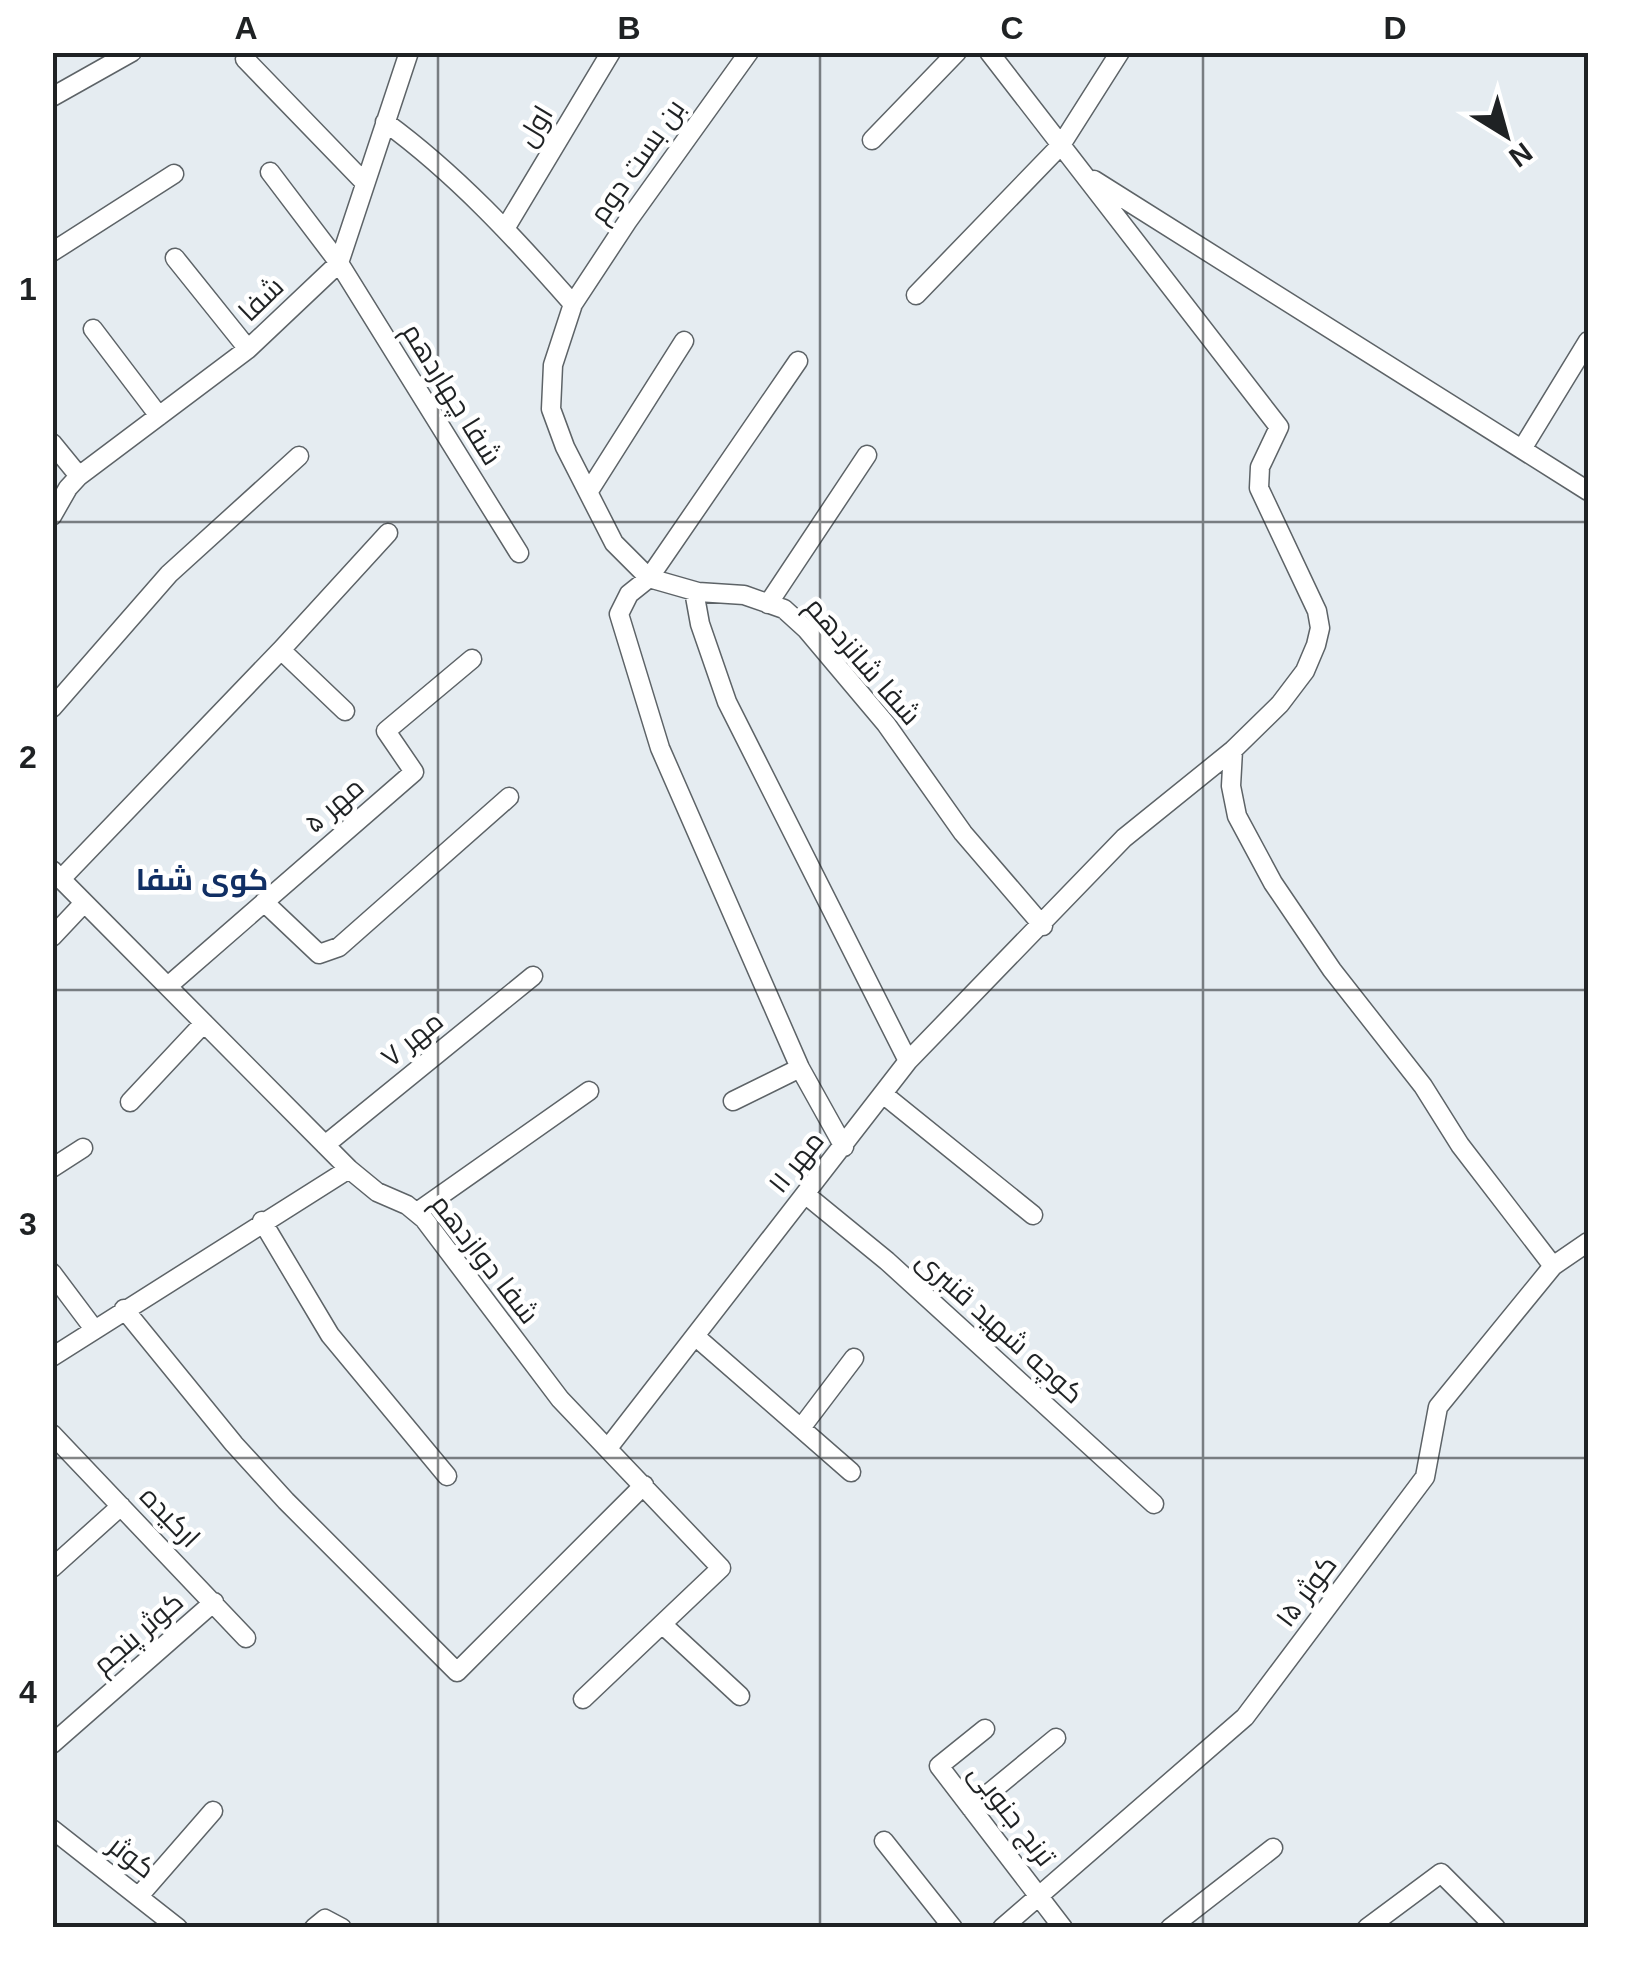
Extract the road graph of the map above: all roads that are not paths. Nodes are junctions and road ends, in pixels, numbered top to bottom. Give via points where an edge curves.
1 (132, 52) edge
2 (408, 52) edge
3 (611, 52) edge
4 (750, 52) edge
5 (958, 52) edge
6 (989, 52) edge
7 (1120, 52) edge
8 (245, 59) dead end
9 (52, 97) edge
10 (384, 122) junction
11 (872, 140) dead end
12 (1061, 145) junction
13 (270, 172) dead end
14 (1082, 172) junction
15 (174, 174) dead end
16 (364, 182) junction
17 (506, 227) junction
18 (52, 252) edge
19 (175, 258) dead end
20 (339, 263) junction
21 (916, 295) dead end
22 (573, 304) junction
23 (93, 329) dead end
24 (684, 340) dead end
25 (1588, 341) edge
26 (248, 350) junction
27 (798, 361) dead end
28 (159, 416) junction
29 (52, 444) edge
30 (1522, 449) junction
31 (867, 455) dead end
32 (298, 456) dead end
33 (79, 476) junction
34 (1588, 491) edge
35 (588, 492) junction
36 (52, 516) edge
37 (388, 532) dead end
38 (519, 554) dead end
39 (650, 578) junction
40 (694, 591) junction
41 (768, 604) junction
42 (281, 650) junction
43 (472, 659) dead end
44 (52, 708) edge
45 (346, 711) dead end
46 (1233, 750) junction
47 (509, 798) dead end
48 (57, 875) edge
49 (264, 902) junction
50 (84, 903) junction
51 (1042, 926) junction
52 (52, 936) edge
53 (534, 976) dead end
54 (168, 986) junction
55 (204, 1023) junction
56 (908, 1060) junction
57 (800, 1068) junction
58 (589, 1090) dead end
59 (883, 1094) junction
60 (130, 1102) dead end
61 (732, 1102) dead end
62 (325, 1145) junction
63 (844, 1147) junction
64 (83, 1148) dead end
65 (52, 1168) edge
66 (348, 1169) junction
67 (805, 1194) junction
68 (417, 1212) junction
69 (1033, 1215) dead end
70 (262, 1222) junction
71 (1588, 1242) edge
72 (1553, 1266) junction
73 (52, 1273) edge
74 (124, 1309) junction
75 (94, 1330) junction
76 (695, 1336) junction
77 (52, 1357) edge
78 (854, 1358) dead end
79 (800, 1428) junction
80 (52, 1434) edge
81 (608, 1448) junction
82 (852, 1472) dead end
83 (447, 1476) dead end
84 (644, 1485) junction
85 (1154, 1504) dead end
86 (121, 1506) junction
87 (52, 1568) edge
88 (214, 1602) junction
89 (662, 1624) junction
90 (246, 1638) dead end
91 (740, 1696) dead end
92 (583, 1700) dead end
93 (984, 1729) dead end
94 (1056, 1738) dead end
95 (52, 1744) edge
96 (972, 1808) junction
97 (214, 1811) dead end
98 (52, 1830) edge
99 (884, 1840) dead end
100 (1273, 1848) dead end
101 (138, 1896) junction
102 (1041, 1897) junction
103 (174, 1926) edge
104 (314, 1928) edge
105 (342, 1928) edge
106 (953, 1928) edge
107 (1002, 1928) edge
108 (1064, 1928) edge
109 (1170, 1928) edge
110 (1367, 1928) edge
111 (1496, 1928) edge

1 - 9 street
2 - 10 street, شفا
3 - 17 street, اول
4 - 22 street, بن بست دوم
5 - 11 street
6 - 12 street
7 - 12 street
8 - 16 street
10 - 16 street, شفا
10 - 17 street
12 - 14 street
12 - 21 street
13 - 20 street, شفا چهاردهم
14 - 30 street
14 - 46 street, مهر ۱۱ via 1278,427 1260,467 1259,488 1320,628 1306,671
15 - 18 street
16 - 20 street, شفا
17 - 22 street
19 - 26 street
20 - 26 street, شفا
20 - 38 street, شفا چهاردهم
22 - 35 street, شفا شانزدهم via 553,364 552,409
23 - 28 street
24 - 35 street
25 - 30 street
26 - 28 street, شفا
27 - 39 street
28 - 33 street, شفا
29 - 33 street
30 - 34 street
31 - 41 street
32 - 44 street via 169,574
33 - 36 street, شفا
35 - 39 street, شفا شانزدهم via 614,543
37 - 42 street
39 - 40 street, شفا شانزدهم
39 - 57 street via 622,604 624,640 660,748
40 - 41 street, شفا شانزدهم
40 - 56 street via 727,702
41 - 51 street, شفا شانزدهم via 806,629
42 - 45 street
42 - 48 street
43 - 49 street, مهر ۵ via 386,731 414,772
46 - 51 street, مهر ۱۱ via 1124,838
46 - 72 street via 1237,816 1273,883
47 - 49 street via 340,947 319,954
48 - 50 street, شفا دوازدهم
49 - 54 street, مهر ۵
50 - 52 street
50 - 54 street, شفا دوازدهم
51 - 56 street, مهر ۱۱
53 - 62 street, مهر ۷
54 - 55 street, شفا دوازدهم
55 - 60 street
55 - 62 street, شفا دوازدهم
56 - 59 street, مهر ۱۱
57 - 61 street
57 - 63 street
58 - 68 street
59 - 63 street, مهر ۱۱
59 - 69 street
62 - 66 street, شفا دوازدهم
63 - 67 street, مهر ۱۱
64 - 65 street
66 - 68 street, شفا دوازدهم
66 - 70 street
67 - 76 street, مهر ۱۱
67 - 85 street, کوچه شهید قنبری
68 - 81 street, شفا دوازدهم via 551,1388
70 - 74 street
70 - 83 street via 330,1335
71 - 72 street, کوثر ۱۵
72 - 102 street, کوثر ۱۵ via 1438,1407 1426,1477 1245,1718
73 - 75 street
74 - 75 street
74 - 84 street via 286,1501 458,1672
75 - 77 street
76 - 79 street
76 - 81 street, مهر ۱۱
78 - 79 street
79 - 82 street
80 - 86 street, ارکیده
81 - 84 street, شفا دوازدهم
84 - 89 street, شفا دوازدهم via 721,1568
86 - 87 street
86 - 88 street, ارکیده
88 - 90 street, ارکیده
88 - 95 street, کوثر پنجم
89 - 91 street
89 - 92 street, شفا دوازدهم
93 - 96 street, ترنج جنوبی via 939,1766
94 - 96 street
96 - 102 street, ترنج جنوبی
97 - 101 street
98 - 101 street, کوثر
99 - 106 street
100 - 109 street
101 - 103 street, کوثر
102 - 107 street, کوثر ۱۵
102 - 108 street, ترنج جنوبی
104 - 105 street via 325,1919
110 - 111 street via 1441,1873

